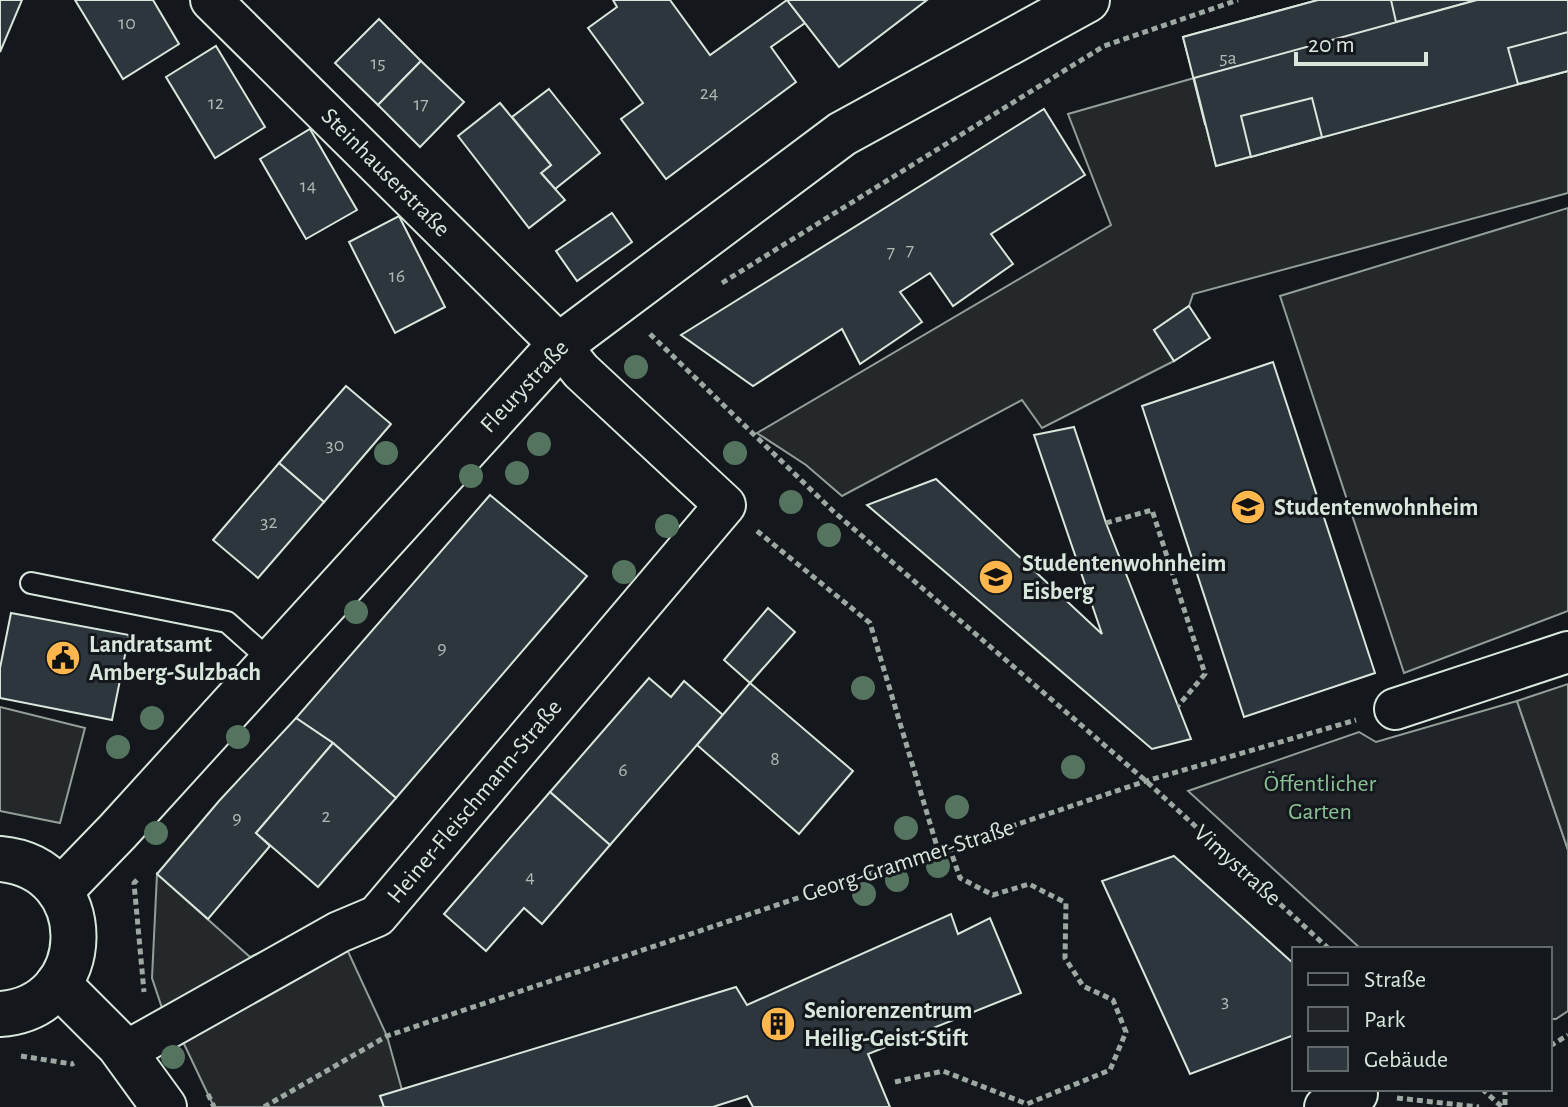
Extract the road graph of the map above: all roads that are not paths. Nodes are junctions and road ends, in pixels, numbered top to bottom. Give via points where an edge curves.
1 (211, 0) edge
2 (1086, 0) edge
3 (560, 345) junction
4 (31, 583) dead end
5 (1568, 652) edge
6 (272, 662) junction
7 (1395, 709) road end
8 (0, 859) edge
9 (60, 891) junction
10 (58, 984) junction
11 (0, 1014) edge
12 (119, 1046) junction
13 (164, 1107) edge

1 - 3 street, Steinhauserstraße
2 - 3 street, Fleurystraße via 842,134
3 - 6 street, Fleurystraße
3 - 12 street, Heiner-Fleischmann-Straße via 581,371 725,505 377,916
4 - 6 lane via 227,622
5 - 7 street
6 - 9 street, Fleurystraße
8 - 9 street via 18,860 46,875
9 - 10 street via 73,921 74,943
10 - 11 street via 38,1003
10 - 12 street
12 - 13 street

